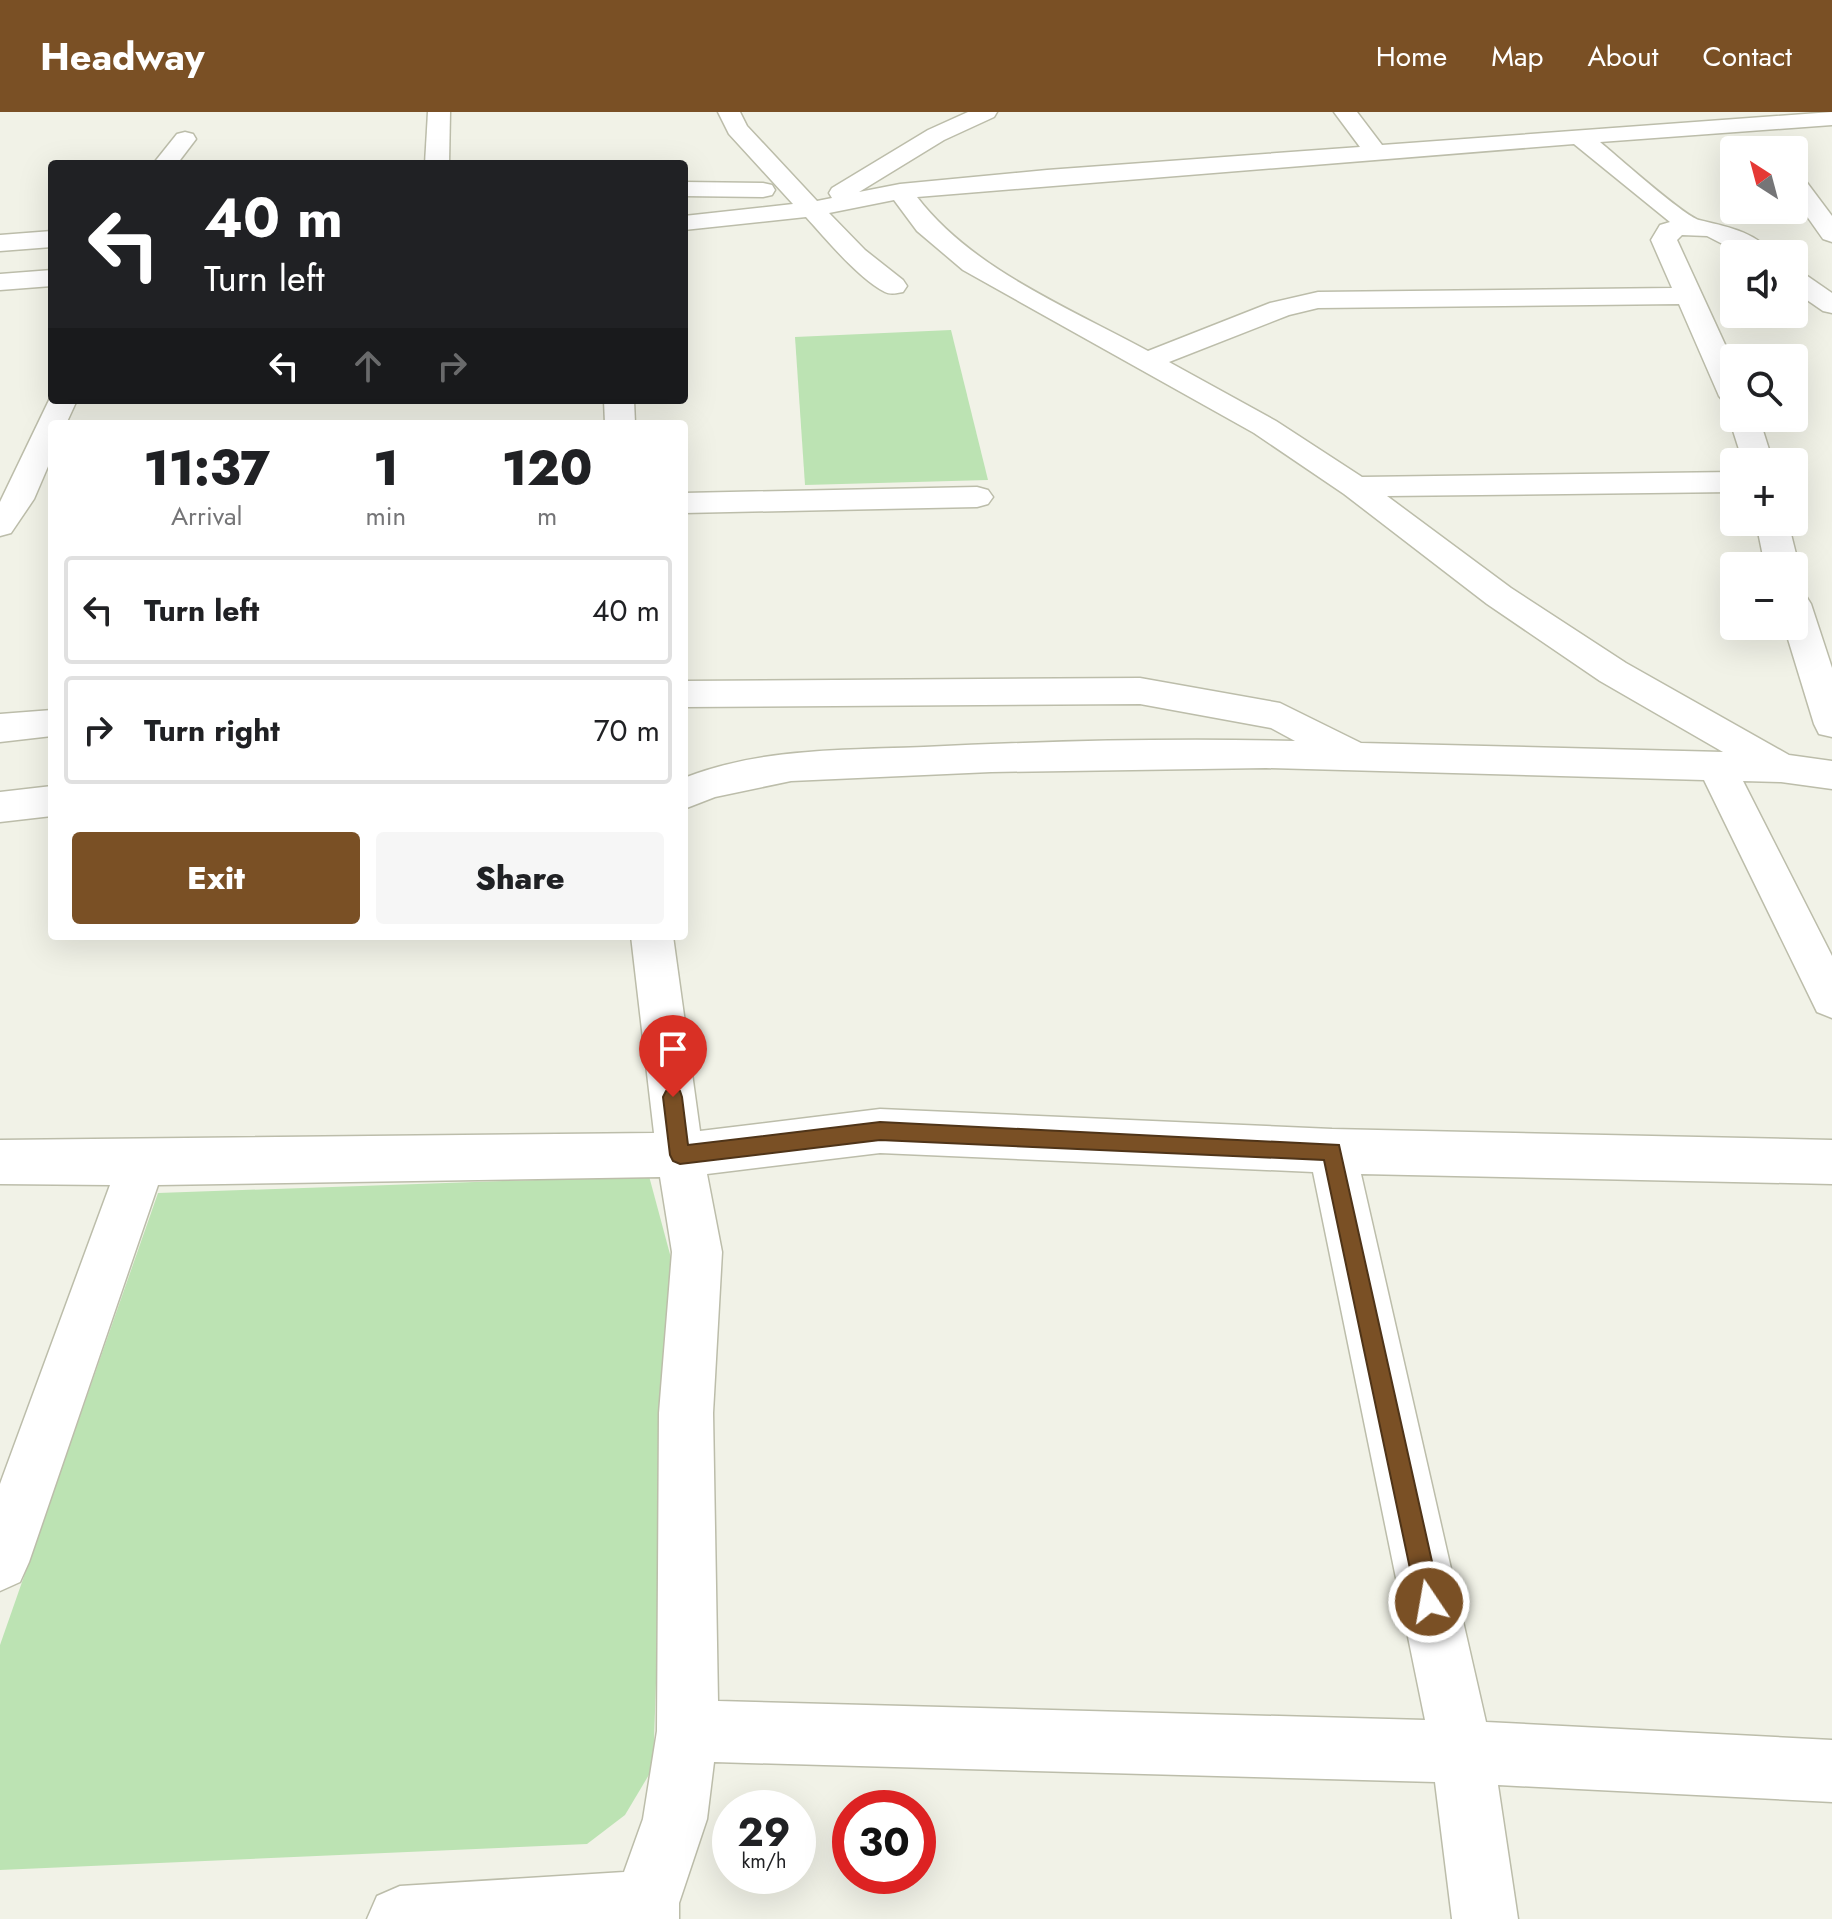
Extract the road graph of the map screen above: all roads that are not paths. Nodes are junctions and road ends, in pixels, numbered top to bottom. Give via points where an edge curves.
1 (439, 112) edge
2 (729, 112) edge
3 (986, 112) edge
4 (1345, 112) edge
5 (1832, 118) edge
6 (1579, 137) junction
7 (185, 139) dead end
8 (1376, 152) junction
9 (168, 160) edge
10 (437, 160) edge
11 (688, 189) edge
12 (794, 191) junction
13 (900, 191) junction
14 (1808, 201) edge
15 (815, 209) junction
16 (688, 223) edge
17 (1688, 225) junction
18 (1832, 234) edge
19 (48, 239) edge
20 (1738, 240) edge
21 (0, 243) edge
22 (48, 278) edge
23 (0, 282) edge
24 (894, 286) dead end
25 (1808, 289) edge
26 (1688, 296) junction
27 (1832, 305) edge
28 (1145, 362) junction
29 (1720, 366) edge
30 (48, 426) edge
31 (1720, 482) edge
32 (1355, 487) junction
33 (977, 497) dead end
34 (9, 499) edge
35 (48, 501) edge
36 (688, 503) edge
37 (0, 526) edge
38 (1805, 640) edge
39 (688, 694) edge
40 (48, 723) edge
41 (1832, 724) edge
42 (0, 728) edge
43 (1360, 758) junction
44 (1717, 767) junction
45 (1781, 768) junction
46 (1832, 775) edge
47 (688, 792) edge
48 (48, 801) edge
49 (0, 807) edge
50 (653, 940) edge
51 (1832, 999) edge
52 (1332, 1151) junction
53 (680, 1155) junction
54 (0, 1162) edge
55 (1832, 1162) edge
56 (142, 1163) junction
57 (0, 1562) edge
58 (688, 1731) junction
59 (1462, 1752) junction
60 (1832, 1771) edge
61 (646, 1911) edge
62 (400, 1919) edge
63 (1485, 1919) edge

1 - 10 street
2 - 12 street via 737,129
3 - 15 street via 936,135
4 - 8 street
5 - 6 street via 1759,132
6 - 8 street
6 - 17 street
7 - 9 street
8 - 13 street
11 - 12 street
12 - 15 street
13 - 15 street
13 - 28 street via 926,226 972,265
14 - 18 street
15 - 16 street
15 - 24 street via 856,255
17 - 20 street
17 - 26 street via 1669,230 1664,240
19 - 21 street
22 - 23 street
25 - 27 street
26 - 28 street via 1318,300 1280,309
26 - 29 street
28 - 32 street via 1265,427
30 - 34 street
31 - 32 street
32 - 45 street via 1499,596 1613,672
33 - 36 street
34 - 35 street
34 - 37 street
38 - 41 street
39 - 43 street via 1140,691 1280,716
40 - 42 street
43 - 44 street
43 - 47 street via 991,758 791,767
44 - 45 street
44 - 51 street
45 - 46 street
48 - 49 street
50 - 53 street
52 - 53 street via 880,1131
52 - 55 street
52 - 59 street
53 - 56 street
53 - 58 street via 697,1252 686,1413
54 - 56 street
56 - 57 street
58 - 59 street
58 - 61 street via 675,1819
59 - 60 street
59 - 63 street
61 - 62 street

